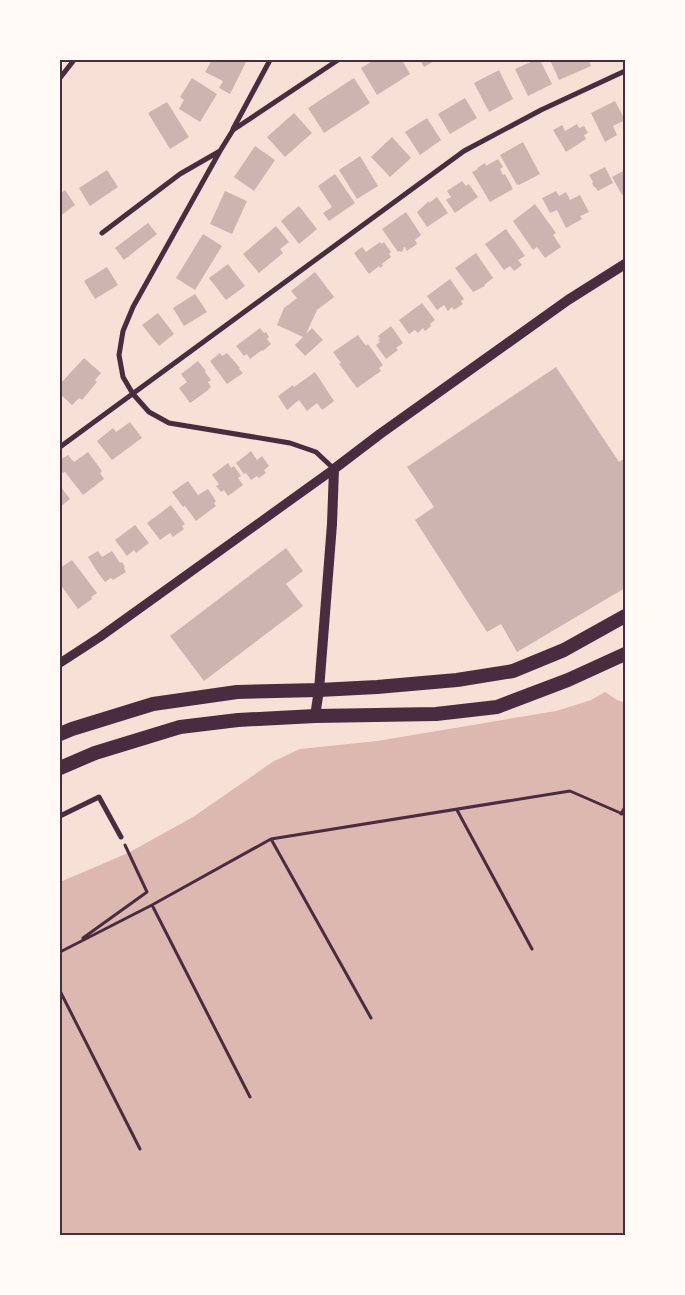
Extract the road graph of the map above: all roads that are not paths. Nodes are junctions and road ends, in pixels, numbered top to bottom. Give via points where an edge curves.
1 (74, 60) edge
2 (270, 60) edge
3 (338, 60) edge
4 (625, 72) edge
5 (60, 78) edge
6 (233, 130) junction
7 (220, 151) junction
8 (102, 233) dead end
9 (625, 264) edge
10 (133, 394) junction
11 (60, 447) edge
12 (334, 469) junction
13 (625, 616) edge
14 (625, 654) edge
15 (60, 663) edge
16 (319, 690) junction
17 (315, 716) junction
18 (60, 734) edge
19 (60, 768) edge
20 (60, 816) edge
21 (121, 838) road end

1 - 5 street
2 - 6 street
3 - 6 street
4 - 10 street via 464,151
6 - 7 street
7 - 8 street via 180,174
7 - 10 street via 133,307 123,331 119,355 123,377
9 - 12 main road via 561,305
10 - 11 street
10 - 12 street via 149,412 169,423 290,443 316,452
12 - 15 street via 100,638
12 - 16 main road
13 - 16 highway via 564,650 513,670 457,680
14 - 17 highway via 497,707 436,714
16 - 17 main road
16 - 18 highway via 238,692 153,704
17 - 19 highway via 180,727 95,753
20 - 21 street via 100,797

